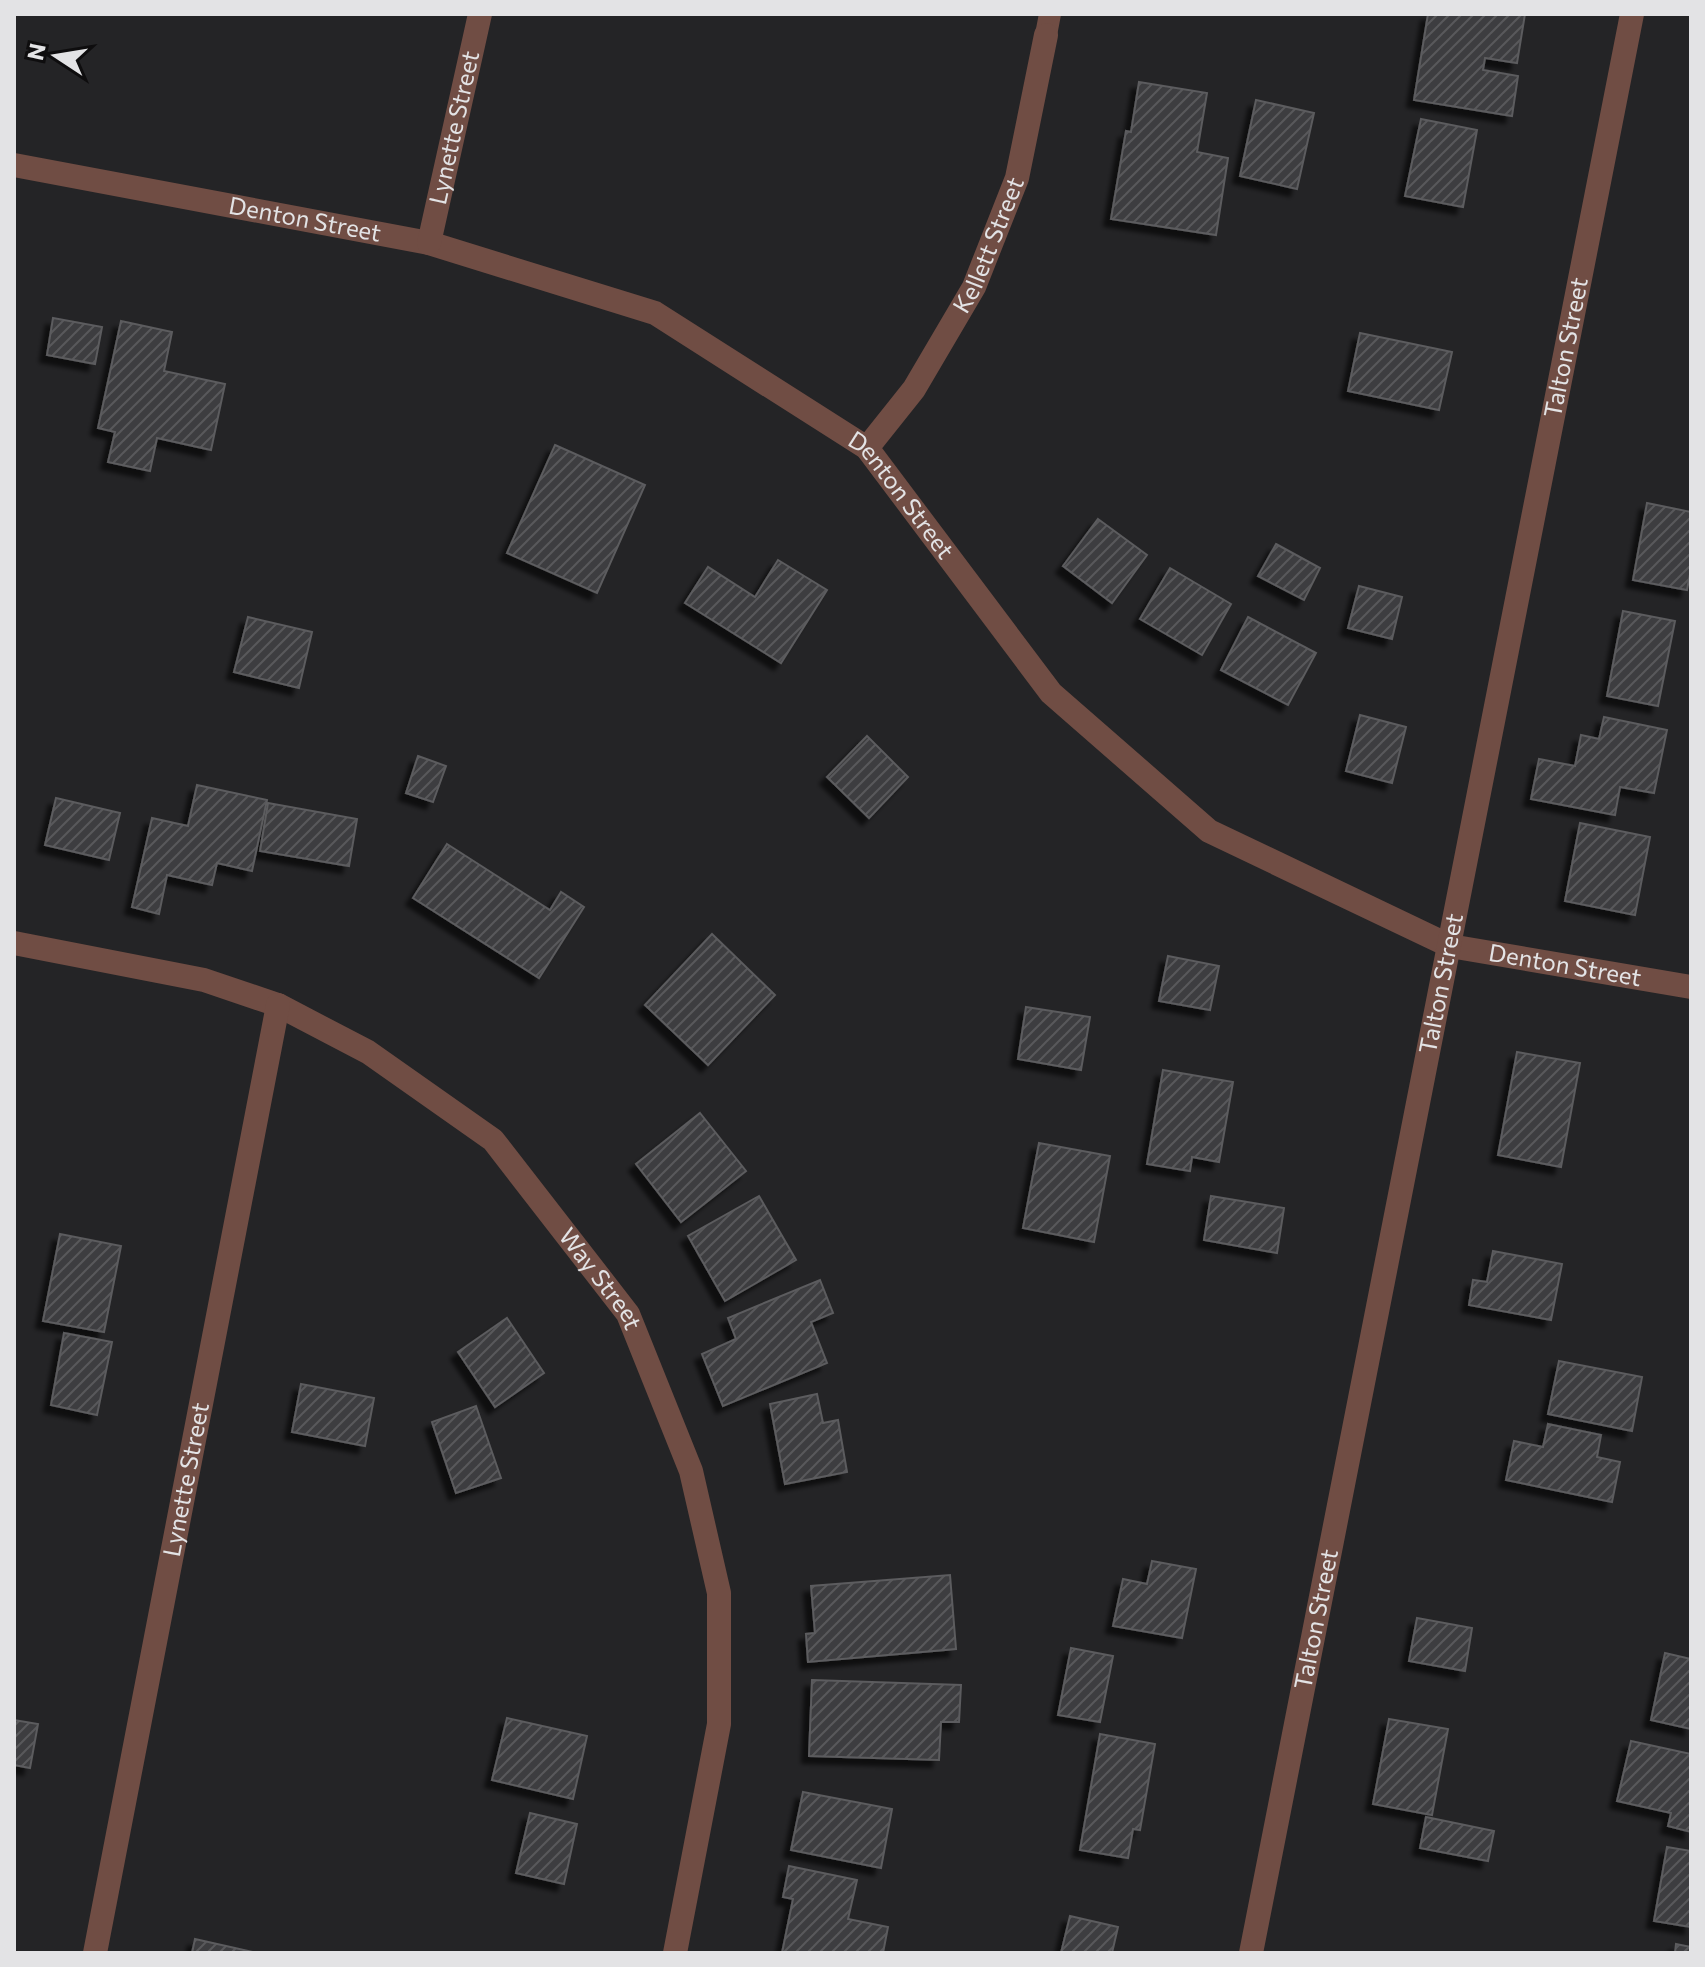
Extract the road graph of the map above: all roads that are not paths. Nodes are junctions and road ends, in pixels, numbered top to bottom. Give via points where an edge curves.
1 (480, 14) edge
2 (1632, 14) edge
3 (1048, 24) edge
4 (14, 165) edge
5 (429, 243) junction
6 (867, 448) junction
7 (14, 943) edge
8 (1450, 946) junction
9 (1691, 987) edge
10 (278, 1005) junction
11 (95, 1953) edge
12 (675, 1953) edge
13 (1251, 1953) edge

1 - 5 street, Lynette Street
2 - 8 street, Talton Street
3 - 6 street, Kellett Street via 1017,178 974,287 914,389
4 - 5 street, Denton Street
5 - 6 street, Denton Street via 655,313
6 - 8 street, Denton Street via 1051,693 1209,831
7 - 10 street, Way Street via 204,980
8 - 9 street, Denton Street
8 - 13 street, Talton Street
10 - 11 street, Lynette Street
10 - 12 street, Way Street via 368,1052 493,1140 628,1314 691,1471 719,1593 719,1724

